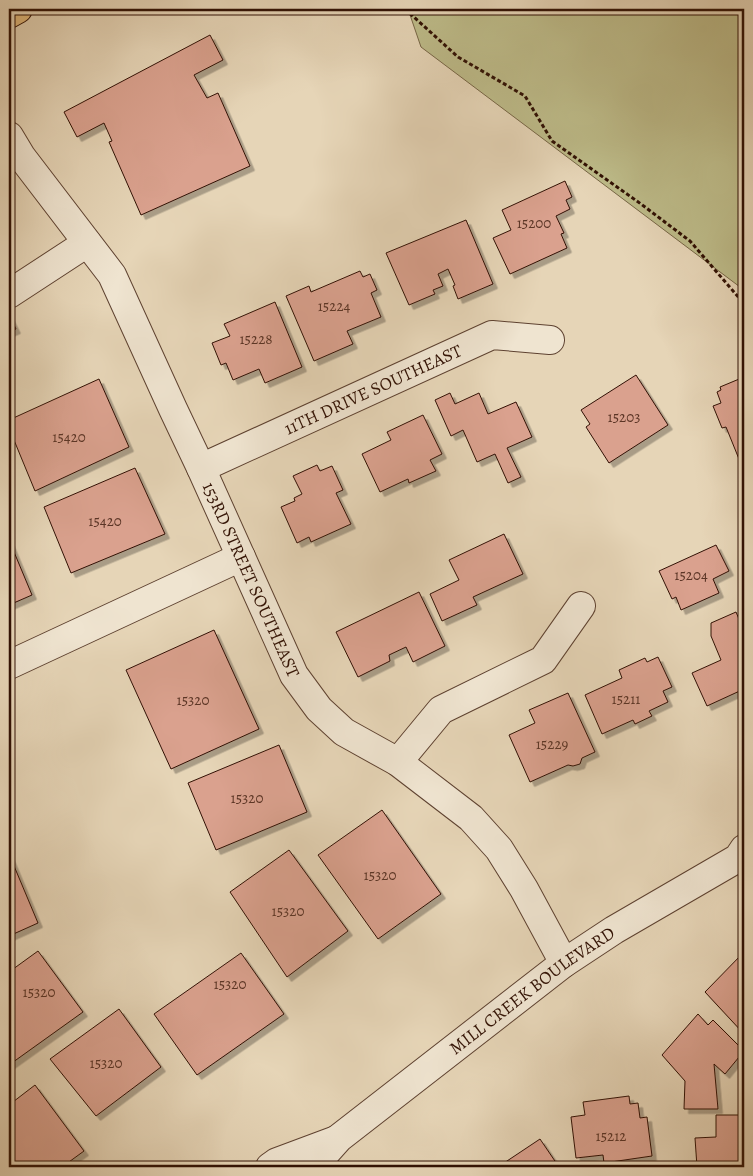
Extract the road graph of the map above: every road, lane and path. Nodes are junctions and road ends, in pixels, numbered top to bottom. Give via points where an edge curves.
1 (18, 9) edge
2 (405, 9) edge
3 (9, 14) edge
4 (9, 136) edge
5 (87, 243) junction
6 (9, 294) edge
7 (744, 301) edge
8 (550, 340) dead end
9 (201, 468) junction
10 (241, 557) junction
11 (581, 606) dead end
12 (9, 665) edge
13 (398, 762) junction
14 (742, 855) edge
15 (564, 963) junction
16 (339, 1138) junction
17 (270, 1167) edge
18 (313, 1167) edge

1 - 3 main road
2 - 7 path via 458,57 525,96 552,141 690,241
4 - 5 street, 153RD STREET SOUTHEAST
5 - 6 street
5 - 9 street, 153RD STREET SOUTHEAST via 112,275
8 - 9 street, 11TH DRIVE SOUTHEAST via 492,334
9 - 10 street, 153RD STREET SOUTHEAST
10 - 12 street
10 - 13 street, 153RD STREET SOUTHEAST via 294,675 320,709 344,732
11 - 13 street via 543,660 441,710
13 - 15 street, 153RD STREET SOUTHEAST via 471,818 499,849
14 - 15 street, MILL CREEK BOULEVARD
15 - 16 street, MILL CREEK BOULEVARD
16 - 17 street, MILL CREEK BOULEVARD
16 - 18 street, MILL CREEK BOULEVARD

